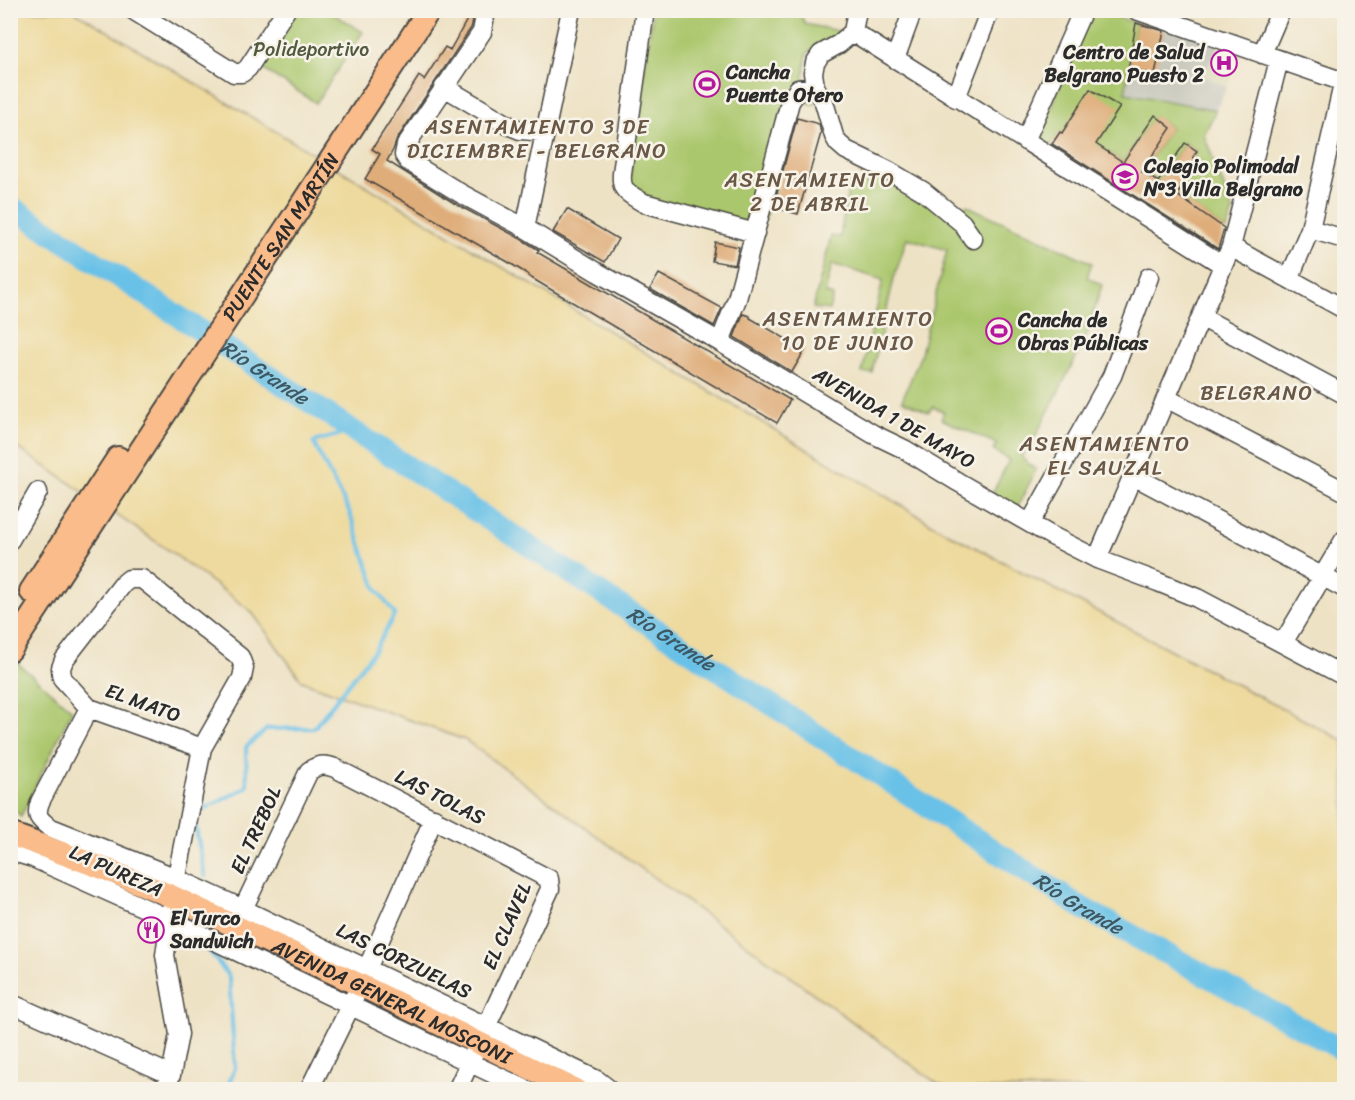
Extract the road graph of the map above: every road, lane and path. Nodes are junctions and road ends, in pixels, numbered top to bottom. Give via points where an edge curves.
1 (133, 10) edge
2 (286, 10) edge
3 (412, 10) edge
4 (429, 10) edge
5 (489, 10) edge
6 (571, 10) edge
7 (645, 10) edge
8 (857, 10) edge
9 (913, 10) edge
10 (990, 10) edge
11 (1083, 10) edge
12 (1136, 10) edge
13 (1281, 10) edge
14 (1181, 18) edge
15 (853, 33) junction
16 (1271, 57) junction
17 (895, 59) junction
18 (1344, 81) edge
19 (444, 87) junction
20 (815, 87) junction
21 (956, 98) junction
22 (546, 132) junction
23 (1025, 141) junction
24 (333, 143) junction
25 (525, 228) junction
26 (1310, 229) junction
27 (755, 233) junction
28 (973, 239) dead end
29 (1344, 239) edge
30 (1231, 247) junction
31 (1223, 265) junction
32 (1149, 277) dead end
33 (1289, 279) junction
34 (1344, 309) edge
35 (1201, 317) junction
36 (720, 342) junction
37 (1344, 394) edge
38 (1166, 398) junction
39 (1132, 475) junction
40 (1344, 491) edge
41 (38, 492) dead end
42 (1030, 523) junction
43 (10, 540) edge
44 (1344, 540) edge
45 (67, 548) junction
46 (1097, 559) junction
47 (1323, 576) junction
48 (1344, 588) edge
49 (10, 622) edge
50 (1283, 643) junction
51 (10, 650) edge
52 (1344, 676) edge
53 (89, 708) junction
54 (202, 748) junction
55 (309, 771) joint
56 (10, 818) edge
57 (434, 818) junction
58 (10, 834) edge
59 (10, 851) edge
60 (108, 870) junction
61 (549, 879) joint
62 (174, 888) junction
63 (243, 909) junction
64 (169, 920) junction
65 (359, 986) junction
66 (10, 1003) edge
67 (478, 1044) junction
68 (168, 1082) edge
69 (309, 1089) edge
70 (457, 1089) edge
71 (527, 1089) edge
72 (575, 1089) edge
73 (610, 1089) edge

1 - 2 street via 234,73 248,68
3 - 24 main road, PUENTE SAN MARTÍN
4 - 24 main road, PUENTE SAN MARTÍN
5 - 19 street via 482,32
6 - 22 street
7 - 27 street via 623,188 644,203
8 - 15 street
9 - 17 street
10 - 21 street
11 - 23 street
12 - 14 street
13 - 16 street
14 - 16 street
15 - 17 street
15 - 20 street via 821,54 813,73
16 - 18 street
16 - 30 street
17 - 21 street
18 - 26 street
19 - 22 street via 510,126
19 - 25 street, AVENIDA 1 DE MAYO via 406,145 404,155 452,188
20 - 27 street via 798,89 790,102
20 - 28 street via 838,143 923,191 962,223
21 - 23 street
22 - 25 street
23 - 31 street
24 - 45 main road, PUENTE SAN MARTÍN
25 - 36 street, AVENIDA 1 DE MAYO
26 - 29 street
26 - 33 street
27 - 36 street via 737,299
30 - 31 street
30 - 33 street
31 - 35 street
32 - 42 street via 1112,376
33 - 34 street
35 - 37 street
35 - 38 street
36 - 42 street, AVENIDA 1 DE MAYO
38 - 39 street
38 - 40 street
39 - 46 street
39 - 47 street
41 - 43 street
42 - 46 street, AVENIDA 1 DE MAYO
44 - 47 street
45 - 49 main road
45 - 51 main road
46 - 50 street, AVENIDA 1 DE MAYO via 1197,598
47 - 48 street
47 - 50 street
50 - 52 street, AVENIDA 1 DE MAYO
53 - 54 street, EL MATO
53 - 54 street, EL MATO via 62,678 60,668 123,584 129,579 142,579 240,657 244,668
53 - 62 street, LAS CORZUELAS via 39,802 40,820
54 - 62 street
55 - 57 street, LAS TOLAS via 327,765
55 - 63 street, EL TREBOL
56 - 60 main road
57 - 61 street, LAS TOLAS
57 - 65 street
58 - 60 main road
59 - 64 street, LA PUREZA
60 - 62 main road, AVENIDA GENERAL MOSCONI
61 - 67 street, EL CLAVEL via 550,889
62 - 63 street, LAS CORZUELAS
62 - 64 street
62 - 65 main road, AVENIDA GENERAL MOSCONI
63 - 65 street, LAS CORZUELAS
64 - 65 street, LA PUREZA
64 - 68 street via 165,955 179,1034
65 - 67 main road, AVENIDA GENERAL MOSCONI
65 - 69 street
66 - 68 street
67 - 70 street, EL CLAVEL
67 - 71 street
67 - 72 main road, AVENIDA GENERAL MOSCONI
67 - 73 street via 597,1080

